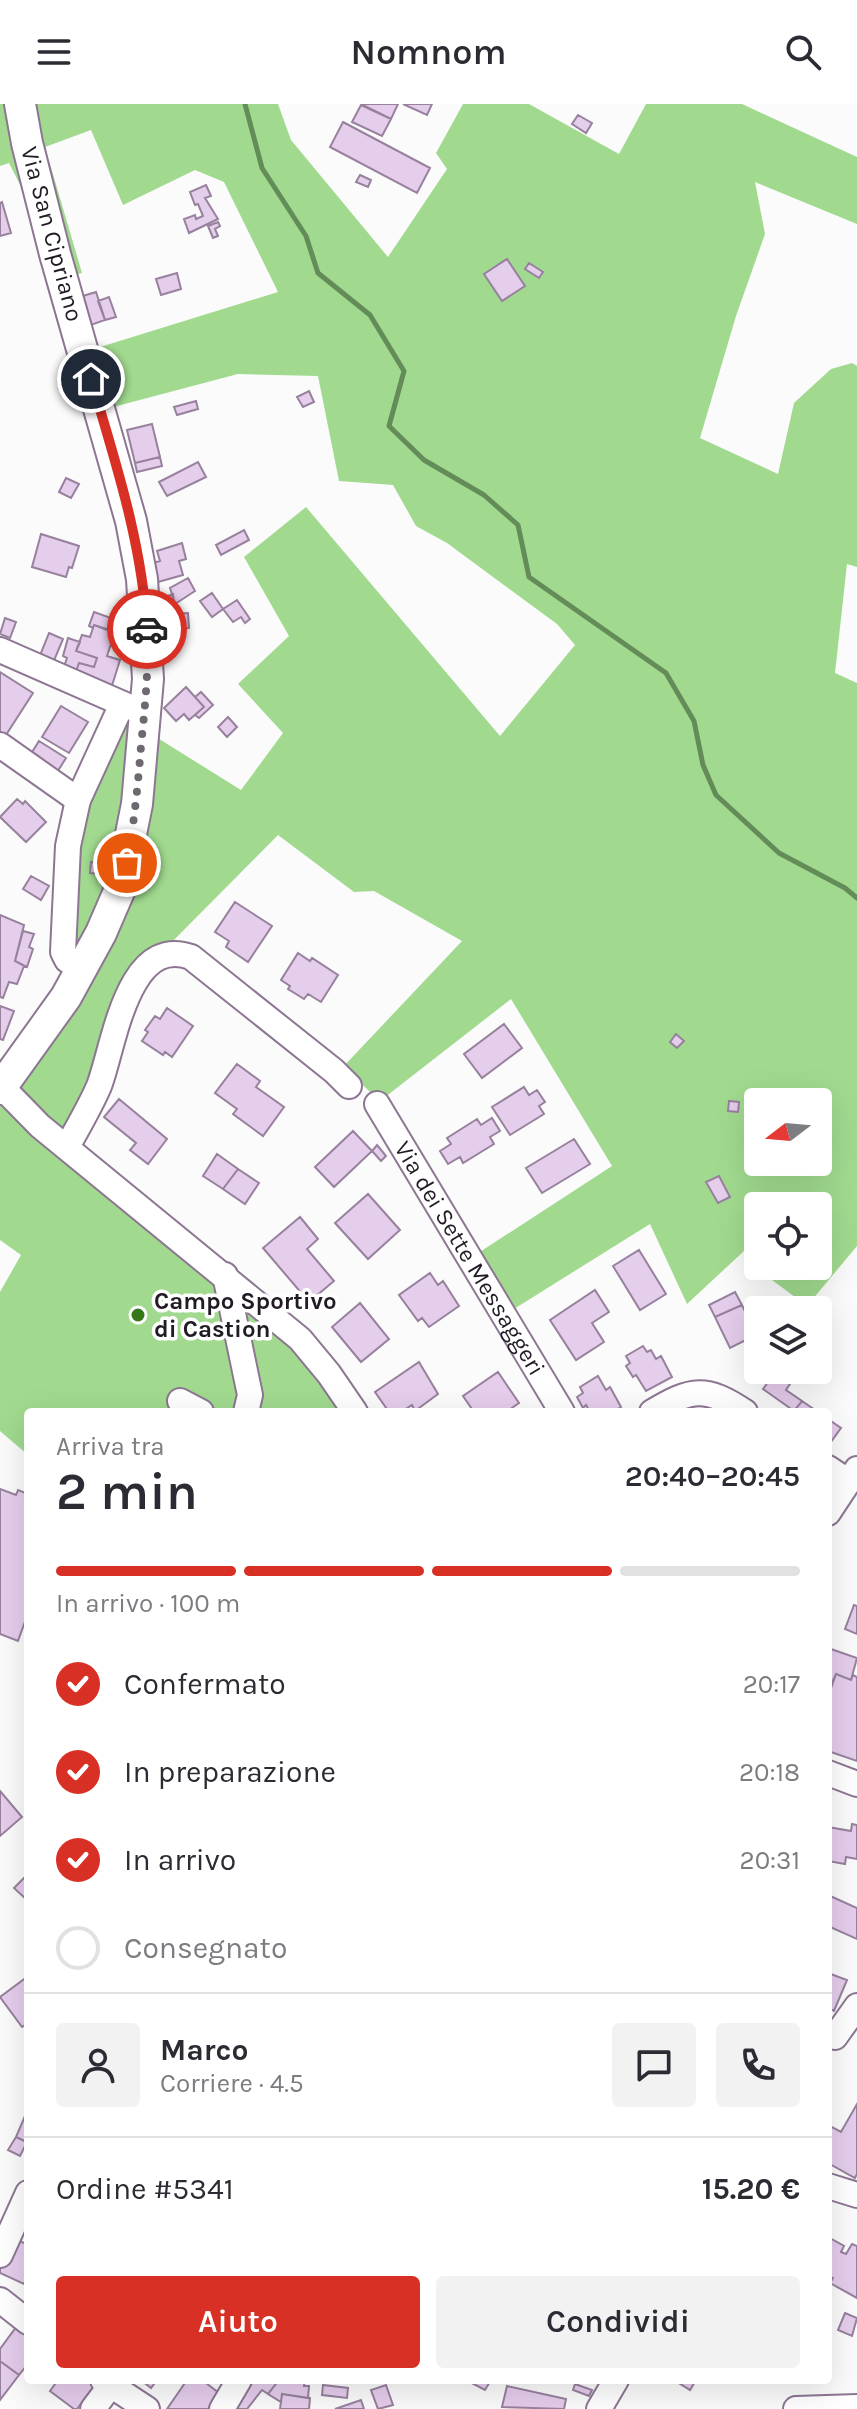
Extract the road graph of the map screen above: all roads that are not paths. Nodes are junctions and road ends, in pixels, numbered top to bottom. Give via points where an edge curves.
1 (20, 104) edge
2 (0, 650) edge
3 (134, 708) junction
4 (0, 745) edge
5 (78, 800) junction
6 (82, 969) junction
7 (349, 1086) dead end
8 (1, 1088) edge
9 (377, 1104) dead end
10 (67, 1147) junction
11 (225, 1275) junction
12 (247, 1408) edge
13 (352, 1408) edge
14 (560, 1408) edge
15 (660, 1408) edge
16 (739, 1408) edge
17 (832, 1469) edge
18 (853, 1476) edge
19 (832, 1507) edge
20 (832, 1775) edge
21 (857, 1784) edge
22 (857, 2006) edge
23 (840, 2037) edge
24 (832, 2187) edge
25 (857, 2195) edge
26 (24, 2202) edge
27 (0, 2255) edge
28 (0, 2300) edge
29 (24, 2319) edge
30 (106, 2384) edge
31 (109, 2384) edge
32 (237, 2384) edge
33 (614, 2384) edge
34 (857, 2407) edge
35 (93, 2409) edge
36 (147, 2409) edge
37 (222, 2409) edge
38 (599, 2409) edge
39 (796, 2409) edge

1 - 3 main road, Via San Cipriano via 55,254 138,551 148,646
2 - 3 street
3 - 5 street, Via San Cipriano
3 - 6 main road, Via San Cipriano via 137,804 127,863 112,912
4 - 5 street
5 - 6 street, Via San Cipriano via 68,846 63,952
6 - 8 main road, Via San Cipriano
7 - 10 street via 191,957 168,953 154,960 134,986 117,1020 98,1087
8 - 10 street
9 - 14 street, Via dei Sette Messaggeri
10 - 11 street
11 - 12 street via 250,1395
11 - 13 street via 300,1339
15 - 16 street via 682,1396 706,1392
17 - 18 street
18 - 19 street
20 - 21 street
22 - 23 street
24 - 25 street
26 - 27 street
28 - 29 street
30 - 35 street
31 - 36 street
32 - 37 street
33 - 38 street
34 - 39 street

